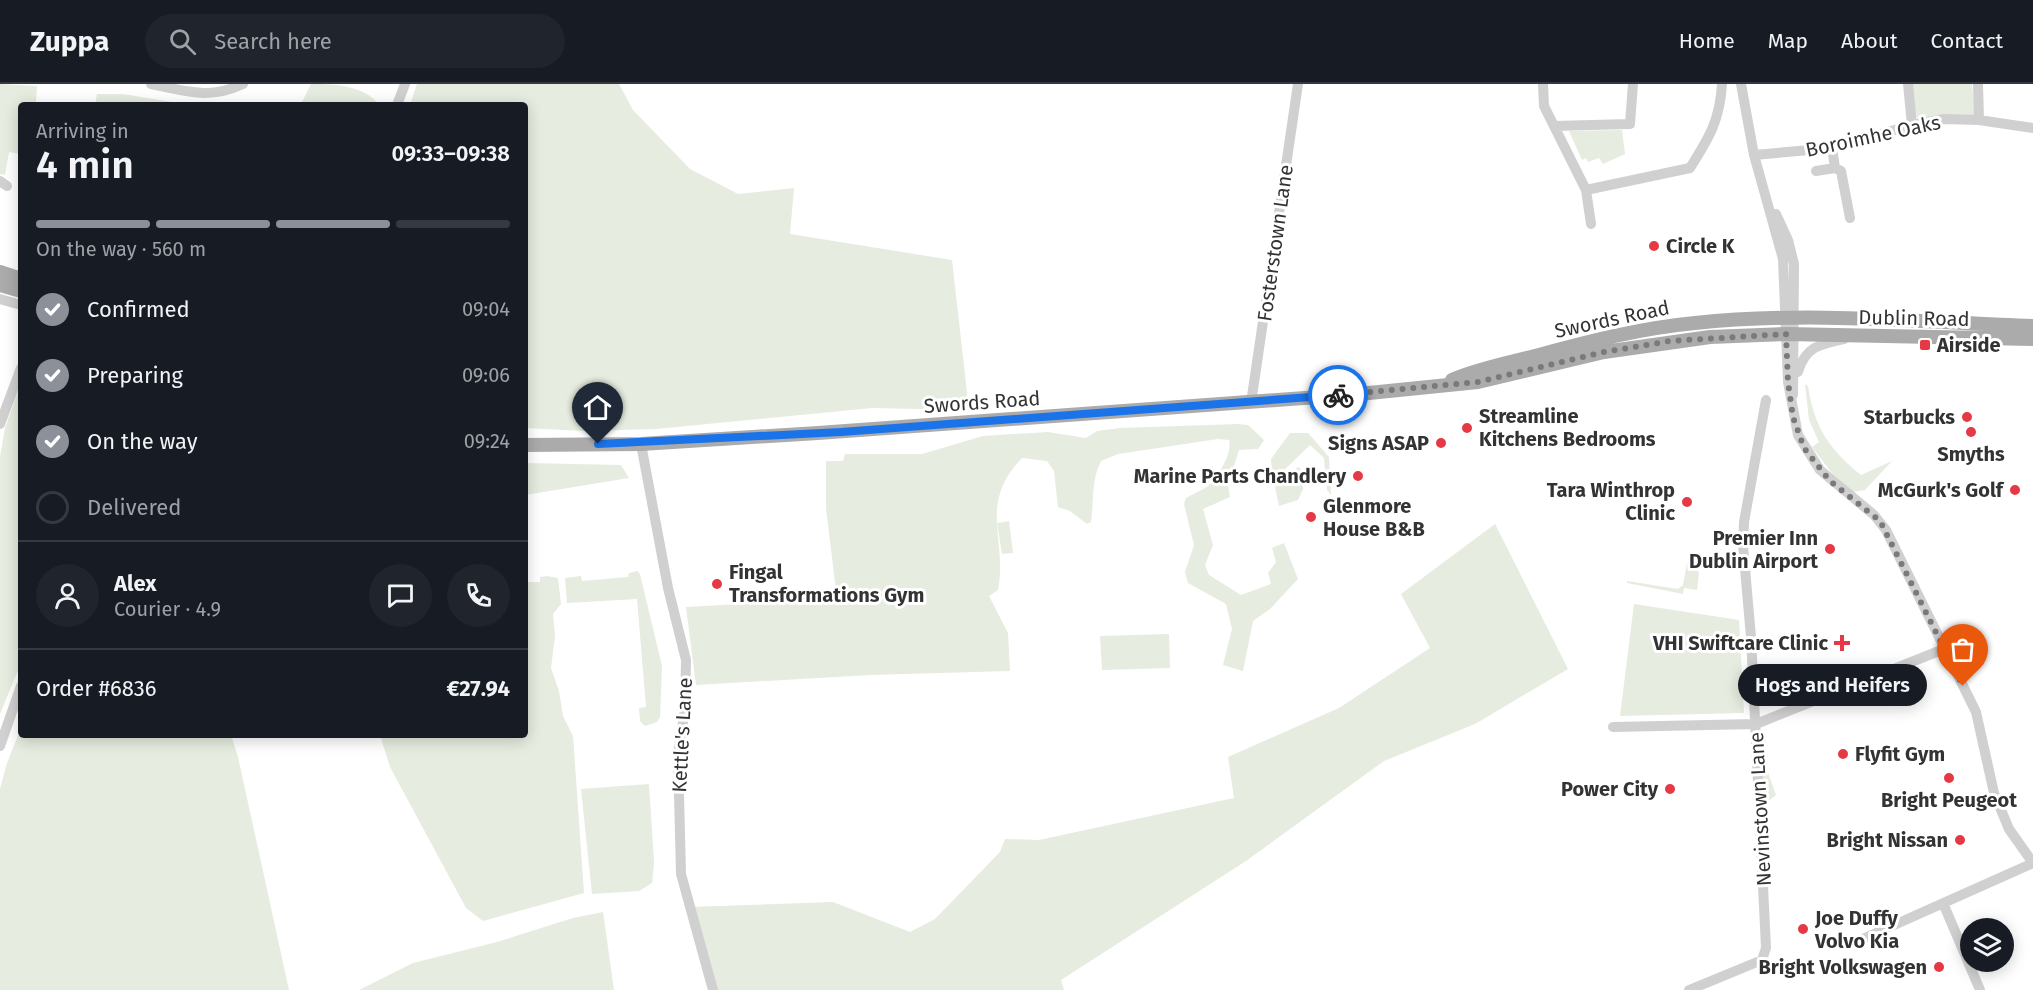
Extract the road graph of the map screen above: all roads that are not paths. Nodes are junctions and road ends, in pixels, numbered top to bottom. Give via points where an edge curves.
1 (151, 84) edge
2 (243, 84) edge
3 (405, 84) edge
4 (1298, 84) edge
5 (1543, 84) edge
6 (1633, 84) edge
7 (1722, 84) edge
8 (1741, 84) edge
9 (1908, 84) edge
10 (1978, 84) edge
11 (399, 102) edge
12 (1979, 120) junction
13 (1912, 125) junction
14 (1554, 126) junction
15 (2030, 127) edge
16 (1832, 148) junction
17 (1754, 155) junction
18 (1836, 168) junction
19 (1816, 171) dead end
20 (1586, 190) junction
21 (1850, 218) dead end
22 (1592, 224) dead end
23 (0, 272) edge
24 (18, 278) edge
25 (0, 285) edge
26 (18, 290) edge
27 (0, 299) edge
28 (18, 304) edge
29 (1791, 319) junction
30 (2033, 326) edge
31 (1790, 334) junction
32 (1853, 337) junction
33 (2033, 339) edge
34 (18, 376) edge
35 (1795, 383) junction
36 (1441, 384) junction
37 (1766, 400) dead end
38 (1251, 403) junction
39 (1792, 408) junction
40 (0, 424) edge
41 (641, 444) junction
42 (528, 445) edge
43 (1944, 648) junction
44 (18, 695) edge
45 (1756, 724) junction
46 (1613, 727) dead end
47 (0, 746) edge
48 (2033, 863) edge
49 (1943, 903) junction
50 (1856, 942) dead end
51 (713, 990) edge
52 (1689, 990) edge
53 (1980, 990) edge

1 - 2 street via 205,95
3 - 11 street
4 - 38 street, Fosterstown Lane
5 - 14 street via 1544,106
6 - 14 street via 1630,123
7 - 20 street via 1713,131 1690,168
8 - 17 street
9 - 13 street
10 - 12 street
12 - 13 street, Boroimhe Oaks via 1944,119
12 - 15 street, Boroimhe Oaks
13 - 16 street, Boroimhe Oaks
14 - 20 street
16 - 17 street, Boroimhe Oaks
16 - 18 street
17 - 29 street via 1791,251
18 - 19 street
18 - 21 street via 1841,171
20 - 22 street
23 - 24 main road
25 - 26 main road
27 - 28 street
29 - 30 main road, Dublin Road
29 - 31 street
29 - 36 main road, Swords Road via 1720,321 1650,329 1476,369
31 - 32 main road, Dublin Road
31 - 35 street
31 - 36 main road, Swords Road via 1670,341 1604,352 1478,382
31 - 39 street
32 - 33 main road, Dublin Road
32 - 35 street via 1809,350
34 - 40 street
35 - 39 street
36 - 38 main road, Swords Road
37 - 45 street, Nevinstown Lane via 1743,522
38 - 41 main road, Swords Road
39 - 43 street via 1798,435 1814,464 1886,530
41 - 42 main road, Swords Road
41 - 51 street, Kettle's Lane via 686,660 686,701 678,756 681,874
43 - 45 street
43 - 48 street via 1979,722 1997,802 2009,829
44 - 47 street
45 - 46 street
45 - 52 street, Nevinstown Lane via 1765,955 1762,960
48 - 49 street
49 - 50 street
49 - 53 street

